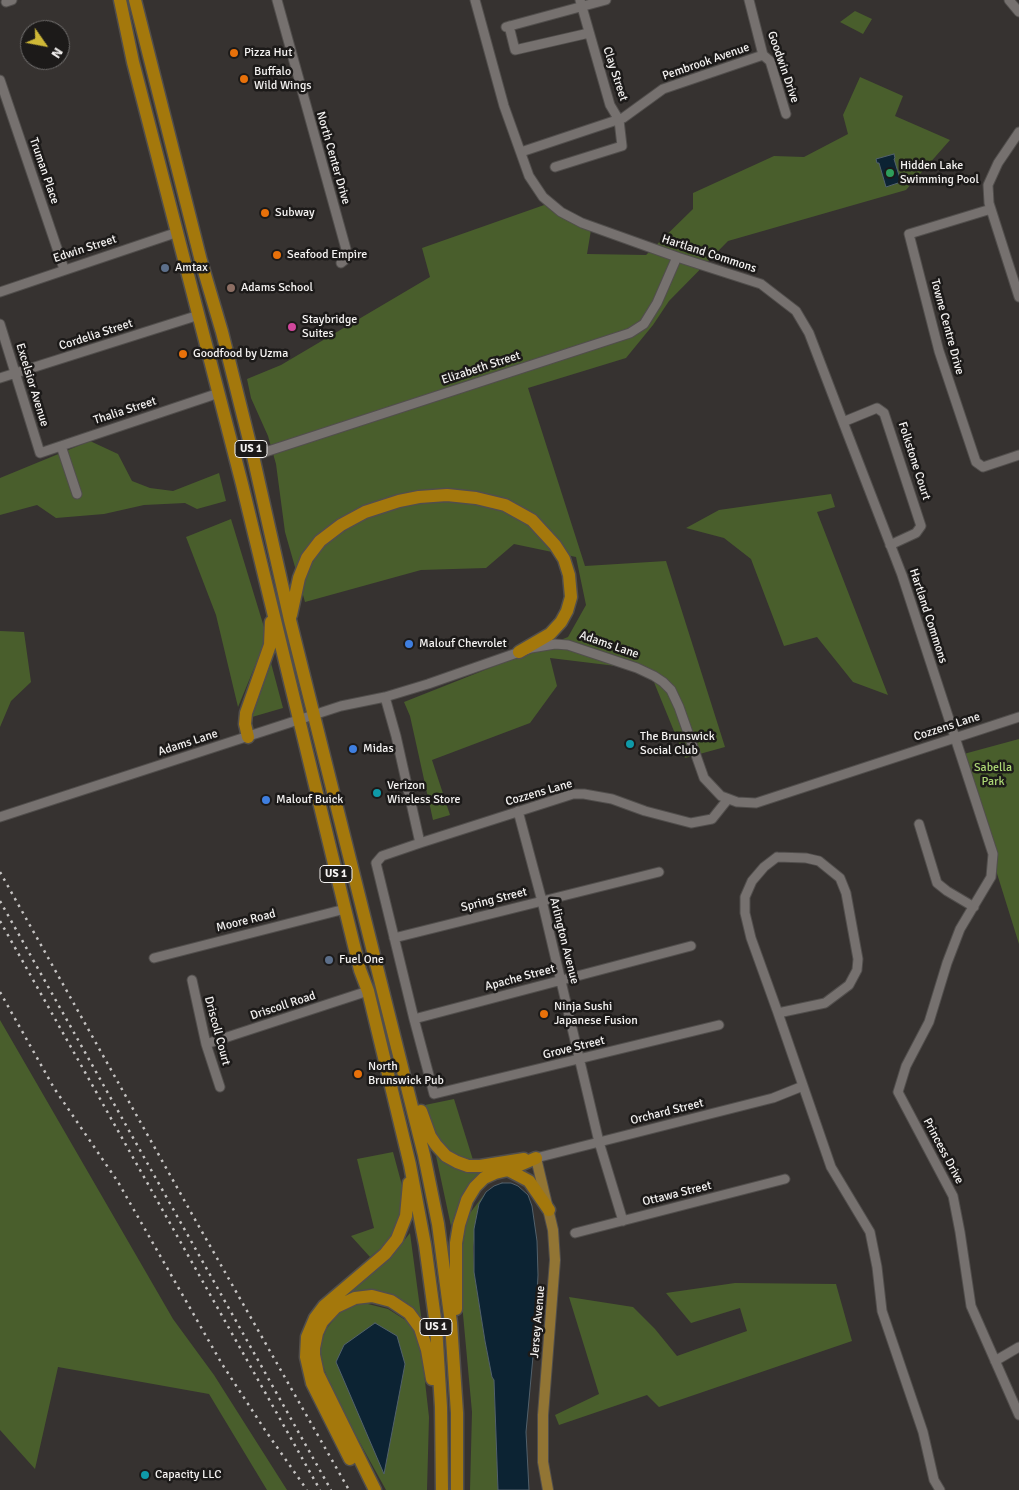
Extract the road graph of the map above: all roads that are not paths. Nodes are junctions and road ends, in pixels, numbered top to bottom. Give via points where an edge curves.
1 (120, 0) edge
2 (135, 0) edge
3 (277, 0) edge
4 (475, 0) edge
5 (606, 0) edge
6 (749, 0) edge
7 (1009, 0) edge
8 (580, 3) edge
9 (1019, 12) edge
10 (589, 33) junction
11 (763, 55) junction
12 (0, 80) edge
13 (786, 114) dead end
14 (619, 120) junction
15 (1019, 132) edge
16 (520, 152) junction
17 (555, 167) dead end
18 (991, 209) junction
19 (178, 232) junction
20 (677, 258) junction
21 (341, 263) dead end
22 (64, 269) junction
23 (0, 292) edge
24 (1019, 297) edge
25 (199, 315) junction
26 (0, 324) edge
27 (15, 374) junction
28 (0, 378) edge
29 (219, 393) junction
30 (843, 422) junction
31 (61, 446) junction
32 (40, 453) joint
33 (1019, 455) edge
34 (253, 456) junction
35 (77, 494) dead end
36 (890, 545) junction
37 (270, 600) junction
38 (290, 620) junction
39 (519, 652) junction
40 (385, 697) junction
41 (315, 716) junction
42 (1019, 717) edge
43 (300, 720) junction
44 (248, 737) junction
45 (954, 738) junction
46 (728, 799) junction
47 (518, 811) junction
48 (0, 817) edge
49 (919, 824) dead end
50 (420, 843) junction
51 (659, 872) dead end
52 (542, 901) junction
53 (974, 907) junction
54 (345, 909) junction
55 (394, 938) junction
56 (691, 946) dead end
57 (154, 958) dead end
58 (192, 980) dead end
59 (561, 981) junction
60 (368, 991) junction
61 (778, 1013) junction
62 (414, 1019) junction
63 (719, 1025) dead end
64 (396, 1041) junction
65 (206, 1044) junction
66 (579, 1060) junction
67 (803, 1086) junction
68 (220, 1087) dead end
69 (434, 1094) joint
70 (599, 1142) junction
71 (536, 1158) junction
72 (410, 1166) junction
73 (508, 1170) junction
74 (785, 1179) dead end
75 (549, 1210) junction
76 (623, 1221) junction
77 (576, 1233) dead end
78 (1019, 1347) edge
79 (454, 1356) junction
80 (995, 1361) junction
81 (1019, 1415) edge
82 (442, 1435) junction
83 (366, 1490) edge
84 (375, 1490) edge
85 (442, 1490) edge
86 (457, 1490) edge
87 (548, 1490) edge
88 (940, 1490) edge

1 - 19 highway, US 1
2 - 34 highway, US 1
3 - 21 street, North Center Drive via 346,248 346,259
4 - 16 street, Hartland Commons
5 - 8 street
6 - 11 street, Goodwin Drive
7 - 9 street
8 - 10 street, Clay Street
8 - 10 street via 508,27 515,50
10 - 14 street, Clay Street via 610,104
11 - 13 street, Goodwin Drive via 770,61
11 - 14 street, Pembrook Avenue via 663,89
12 - 22 street, Truman Place
14 - 16 street, Pembrook Avenue
14 - 17 street, Clay Street via 622,146
15 - 18 street via 988,185
16 - 20 street, Hartland Commons via 529,176 543,197 561,212
18 - 24 street
18 - 33 street, Towne Centre Drive via 909,234 939,351 976,462 983,467
19 - 22 street, Edwin Street
19 - 25 highway, US 1
20 - 30 street, Hartland Commons via 761,284 796,311 809,334
20 - 34 street, Elizabeth Street via 644,324 630,333
22 - 23 street, Edwin Street
25 - 27 street, Cordelia Street
25 - 29 highway, US 1
26 - 27 street, Excelsior Avenue
27 - 28 street, Cordelia Street
27 - 32 street, Excelsior Avenue
29 - 31 street, Thalia Street
29 - 37 highway, US 1
30 - 36 street, Hartland Commons
30 - 36 street, Folkstone Court via 877,408 884,413 921,526 916,533
31 - 32 street, Thalia Street
31 - 35 street
34 - 38 highway, US 1
36 - 45 street, Hartland Commons
37 - 43 highway, US 1
37 - 44 highway via 271,641 246,713
38 - 39 highway via 304,564 320,542 341,525 365,512 399,501 447,495 476,498 505,505 532,520 555,545 569,575 571,597 561,622 550,634
38 - 41 highway, US 1
39 - 40 street, Adams Lane
39 - 46 street, Adams Lane via 555,644 568,645 637,668 659,679 668,686 676,700 701,773 714,790
40 - 41 street, Adams Lane via 341,706
40 - 50 street
41 - 43 street, Adams Lane
41 - 64 highway, US 1
42 - 45 street, Cozzens Lane
43 - 44 street, Adams Lane
43 - 54 highway, US 1
44 - 48 street, Adams Lane
45 - 46 street, Cozzens Lane via 756,803
45 - 53 street, Hartland Commons via 993,854 991,877
46 - 47 street, Cozzens Lane via 712,819 697,823 584,794 572,794
47 - 50 street, Cozzens Lane
47 - 52 street, Arlington Avenue
49 - 53 street via 938,883
50 - 55 street, Cozzens Lane via 382,856 376,862
51 - 52 street, Spring Street
52 - 55 street, Spring Street
52 - 59 street, Arlington Avenue
53 - 80 street, Princess Drive via 960,929 929,1022 906,1066 898,1092 952,1196 971,1306
54 - 57 street, Moore Road
54 - 60 highway, US 1
55 - 62 street, Cozzens Lane
56 - 59 street, Apache Street
58 - 65 street, Driscoll Court
59 - 62 street, Apache Street
59 - 66 street, Arlington Avenue
60 - 65 street, Driscoll Road
60 - 72 highway, US 1
61 - 61 street via 751,938 745,913 746,898 752,881 777,857 806,858 819,862 840,878 846,893 858,959 857,970 849,985 825,1003
61 - 67 street
62 - 69 street, Cozzens Lane
63 - 66 street, Grove Street
64 - 71 highway via 430,1136 446,1156 474,1166
64 - 79 highway, US 1 via 438,1224
65 - 68 street, Driscoll Court
66 - 69 street, Grove Street
66 - 70 street, Arlington Avenue
67 - 70 street, Orchard Street via 773,1098
67 - 88 street via 831,1167 870,1232 882,1311 923,1432 934,1480
70 - 71 street, Orchard Street
70 - 76 street, Arlington Avenue
71 - 73 highway
71 - 75 main road, Jersey Avenue
72 - 82 highway, US 1 via 433,1300
72 - 83 highway via 406,1216 398,1239 319,1312 306,1344 306,1364 312,1382
73 - 75 highway via 529,1181
73 - 79 highway via 479,1182 461,1217 455,1253
74 - 76 street, Ottawa Street
75 - 87 main road, Jersey Avenue via 555,1260 542,1415 543,1462
76 - 77 street, Ottawa Street
78 - 80 street
79 - 86 highway, US 1
80 - 81 street, Princess Drive
82 - 84 highway via 425,1342 409,1313 391,1301 372,1296 356,1298 336,1307 326,1316 317,1333 315,1361 321,1381
82 - 85 highway, US 1

